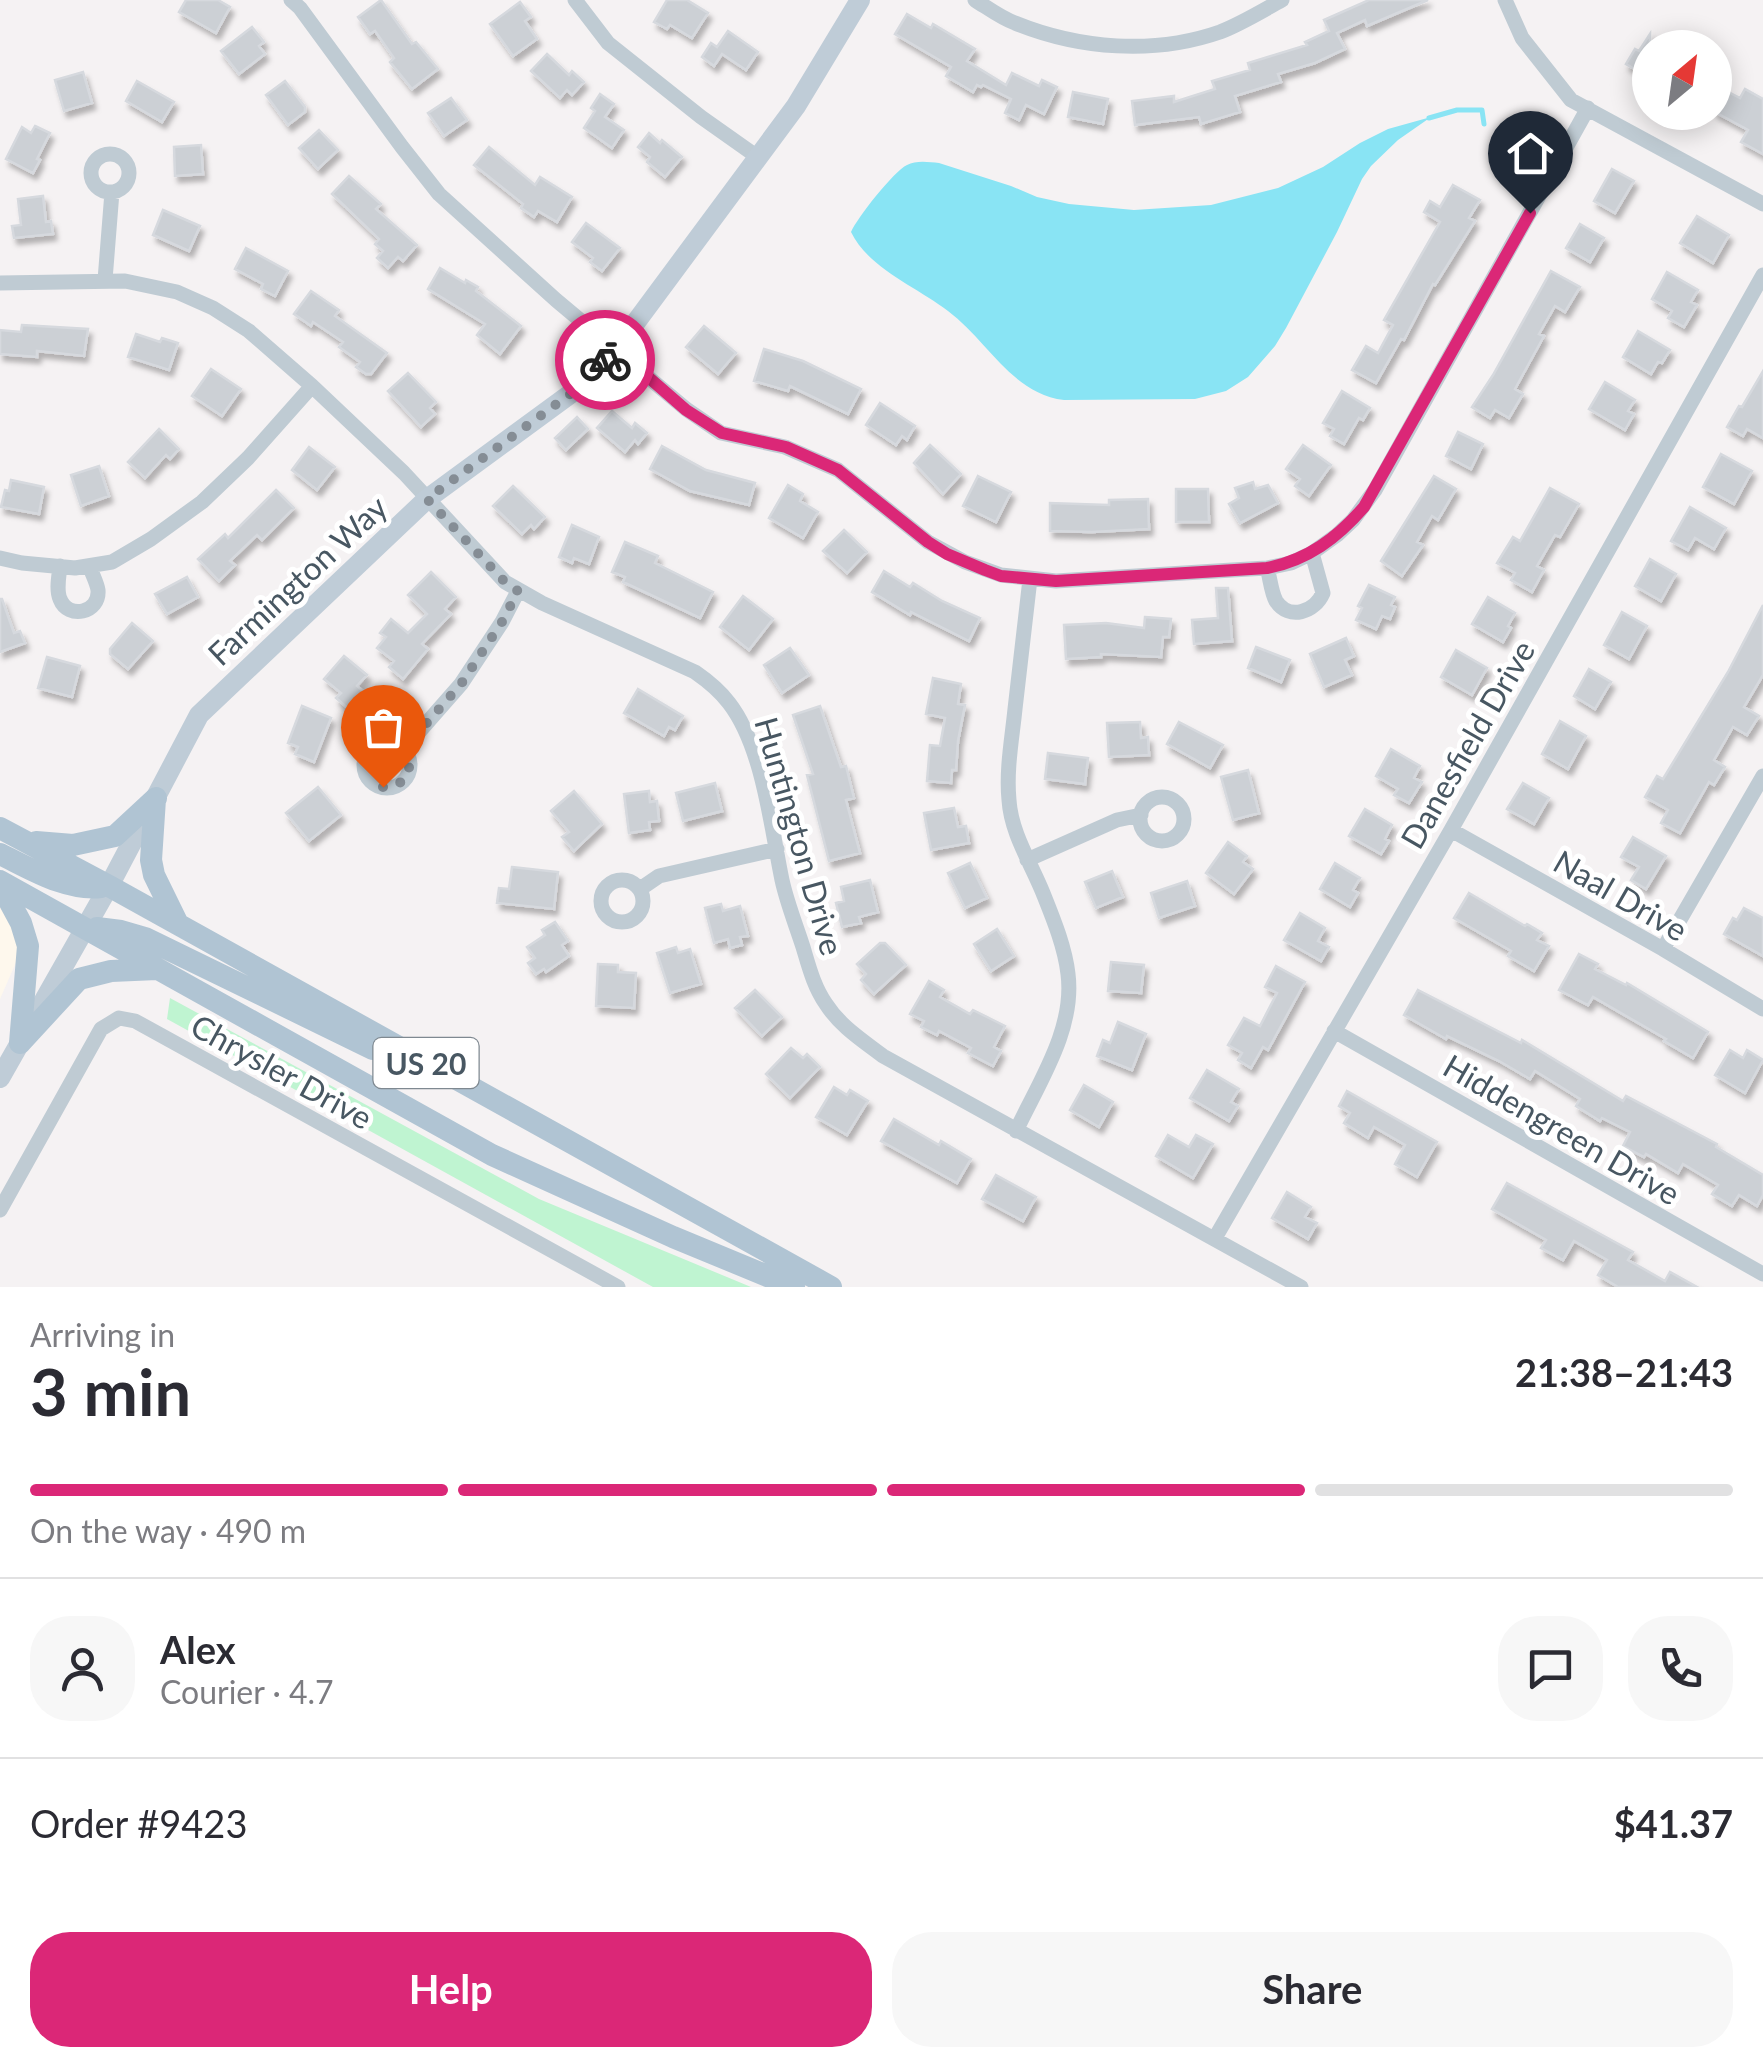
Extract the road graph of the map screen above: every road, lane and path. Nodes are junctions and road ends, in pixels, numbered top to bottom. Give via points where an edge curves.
1 (291, 0) edge
2 (576, 0) edge
3 (860, 0) edge
4 (975, 0) edge
5 (1282, 0) edge
6 (1505, 0) edge
7 (1588, 108) junction
8 (759, 158) junction
9 (112, 192) dead end
10 (1763, 204) edge
11 (1763, 275) edge
12 (105, 280) junction
13 (0, 283) edge
14 (616, 349) junction
15 (312, 386) junction
16 (427, 499) junction
17 (1312, 552) junction
18 (0, 558) edge
19 (60, 566) junction
20 (90, 567) junction
21 (1267, 568) junction
22 (1030, 580) junction
23 (518, 591) junction
24 (404, 749) dead end
25 (1763, 776) edge
26 (156, 799) junction
27 (1141, 815) dead end
28 (0, 828) edge
29 (1451, 830) junction
30 (24, 841) junction
31 (777, 848) junction
32 (0, 854) edge
33 (1027, 860) junction
34 (0, 882) edge
35 (109, 886) junction
36 (640, 889) dead end
37 (178, 924) junction
38 (86, 928) junction
39 (1662, 949) junction
40 (158, 969) junction
41 (1763, 1008) edge
42 (1334, 1030) junction
43 (20, 1043) junction
44 (0, 1078) edge
45 (456, 1079) junction
46 (1016, 1131) junction
47 (0, 1210) edge
48 (1215, 1238) junction
49 (1763, 1274) edge
50 (618, 1287) edge
51 (794, 1287) edge
52 (830, 1287) edge
53 (1301, 1287) edge

1 - 14 street via 439,194
2 - 8 street via 608,44
3 - 8 street, Farmington Way
4 - 5 street via 1058,38 1118,47 1174,44 1221,31
6 - 7 street via 1522,38 1571,100
7 - 10 street
7 - 17 street via 1375,490 1353,520
8 - 14 street, Farmington Way
9 - 12 street
11 - 29 street, Danesfield Drive
12 - 13 street, Huntington Drive
12 - 15 street, Huntington Drive via 158,286 213,308
14 - 16 street, Farmington Way via 573,392
14 - 22 street via 722,433 786,447 838,470 947,554
15 - 16 street, Huntington Drive
15 - 20 street via 202,502 112,562
16 - 23 street, Huntington Drive
16 - 26 street, Farmington Way via 199,715
17 - 21 street
17 - 21 street via 1323,593 1311,610 1280,606
18 - 19 street
19 - 20 street
19 - 20 street via 60,600 78,612 96,602
21 - 22 street
22 - 33 street via 1008,798
23 - 24 street via 461,684
23 - 31 street, Huntington Drive via 713,685 741,721
25 - 39 street
26 - 30 main road via 115,836 73,845
26 - 35 street, Farmington Way
26 - 37 main road via 150,860
27 - 33 street
28 - 30 main road, US 20
29 - 39 street, Naal Drive
29 - 42 street, Danesfield Drive
30 - 35 main road, US 20
31 - 36 street via 660,876
31 - 46 street, Huntington Drive via 783,884 828,1009 883,1056
32 - 35 main road via 69,884
33 - 46 street via 1066,960 1070,993 1060,1038
34 - 38 main road, US 20
34 - 43 main road via 28,946
35 - 37 main road, US 20
35 - 38 street, Farmington Way
37 - 45 main road, US 20
38 - 40 main road, US 20
38 - 43 street, Farmington Way
38 - 45 main road via 145,938 388,1056
39 - 41 street, Naal Drive
40 - 43 main road via 78,979
40 - 51 main road, US 20 via 492,1155
42 - 48 street, Danesfield Drive
42 - 49 street, Hiddengreen Drive
43 - 44 street, Farmington Way
45 - 52 main road, US 20
46 - 48 street, Huntington Drive
47 - 50 street, Chrysler Drive via 101,1029 119,1018 136,1021
48 - 53 street, Huntington Drive

